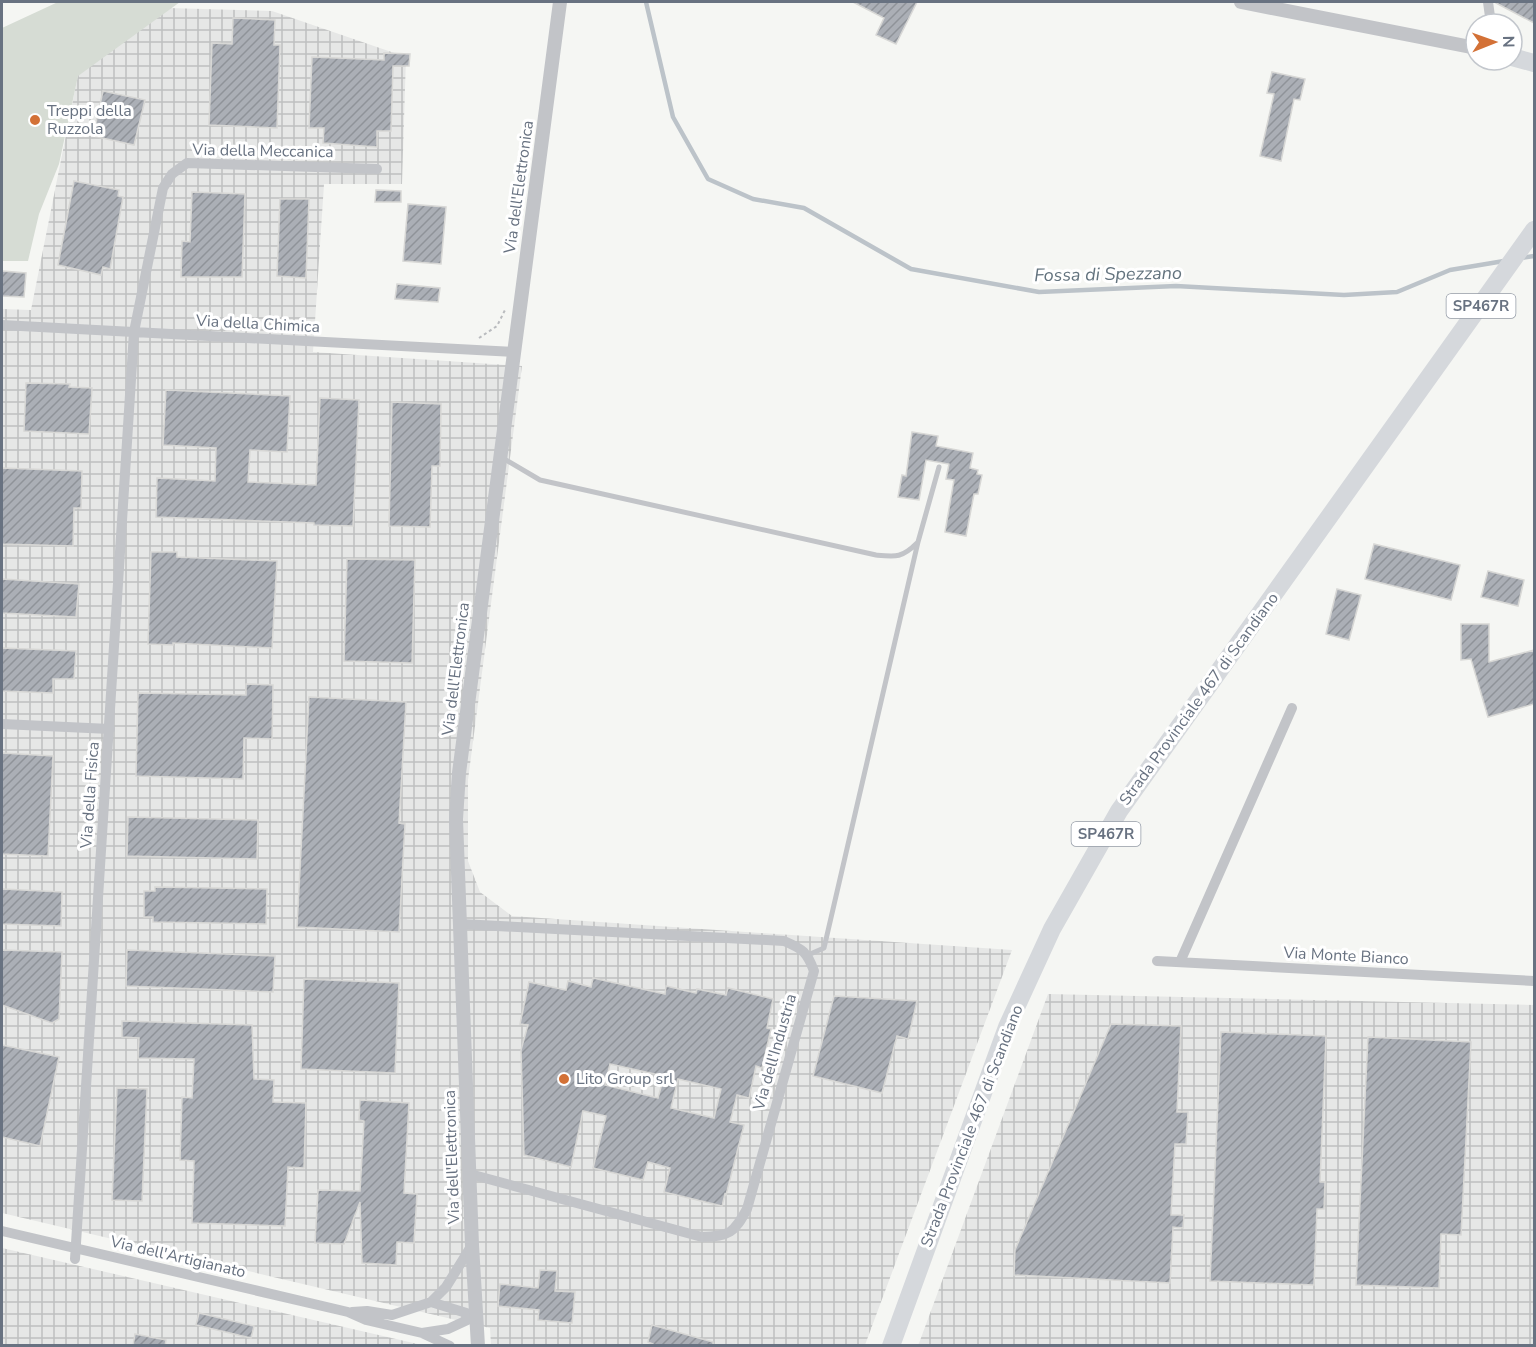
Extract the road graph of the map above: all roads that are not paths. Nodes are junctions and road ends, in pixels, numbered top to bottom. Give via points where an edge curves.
1 (560, 2) edge
2 (1241, 2) edge
3 (1464, 46) edge
4 (376, 169) dead end
5 (1534, 230) edge
6 (2, 325) edge
7 (134, 332) junction
8 (513, 352) junction
9 (501, 456) junction
10 (939, 467) dead end
11 (918, 542) junction
12 (1292, 708) dead end
13 (2, 724) edge
14 (110, 729) junction
15 (460, 924) junction
16 (808, 955) junction
17 (1156, 961) dead end
18 (1180, 962) junction
19 (1534, 981) edge
20 (470, 1174) junction
21 (2, 1231) edge
22 (472, 1245) junction
23 (75, 1254) junction
24 (431, 1302) junction
25 (348, 1312) junction
26 (476, 1316) junction
27 (422, 1333) junction
28 (450, 1346) edge
29 (478, 1346) edge
30 (891, 1346) edge

1 - 8 street, Via dell'Elettronica
2 - 3 street
4 - 7 street, Via della Meccanica via 187,163 179,168 163,188
5 - 30 highway, Strada Provinciale 467 di Scandiano / SP467R via 1119,811 1052,929 1007,1027
6 - 7 street, Via della Chimica
7 - 8 street, Via della Chimica
7 - 14 street, Via della Fisica
8 - 9 street, Via dell'Elettronica
9 - 11 lane via 540,480 876,555 896,557
9 - 15 street, Via dell'Elettronica via 459,773 456,819
10 - 11 lane
11 - 16 lane via 824,948
12 - 18 street
13 - 14 street
14 - 23 street, Via della Fisica
15 - 16 street via 784,941
15 - 20 street, Via dell'Elettronica
16 - 20 street, Via dell'Industria via 814,971 747,1209 738,1225 723,1236 702,1237
17 - 18 street, Via Monte Bianco
18 - 19 street, Via Monte Bianco
20 - 22 street, Via dell'Elettronica
21 - 23 street, Via dell'Artigianato
22 - 24 street via 446,1287
22 - 26 street, Via dell'Elettronica
23 - 25 street, Via dell'Artigianato
24 - 25 street, Via dell'Artigianato via 392,1315
24 - 26 street
25 - 27 street, Via dell'Artigianato
26 - 27 street, Via dell'Artigianato via 448,1329
26 - 29 street, Via dell'Elettronica
27 - 28 street, Via dell'Artigianato

